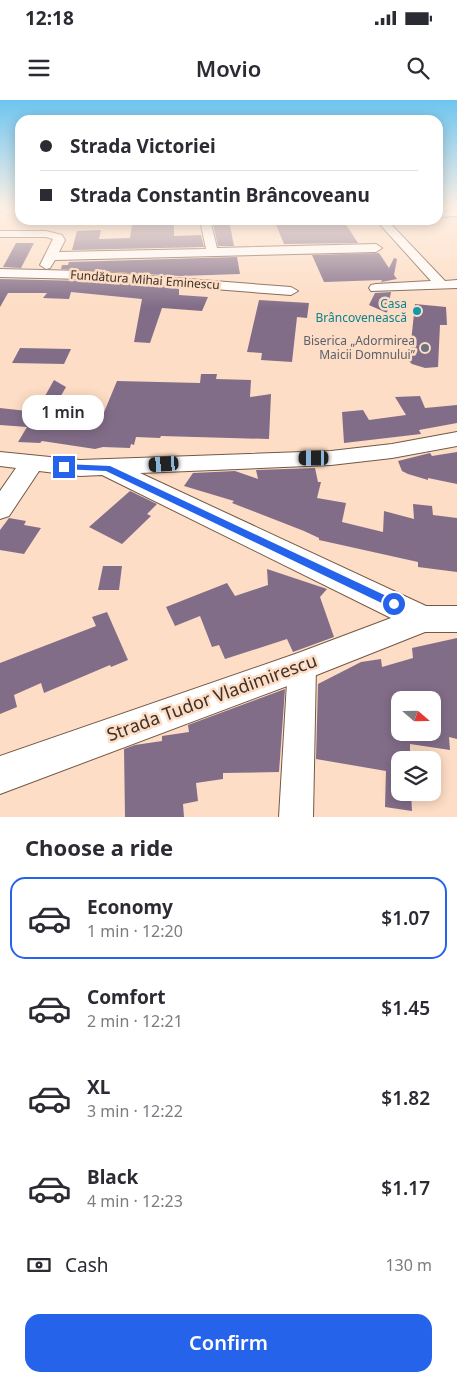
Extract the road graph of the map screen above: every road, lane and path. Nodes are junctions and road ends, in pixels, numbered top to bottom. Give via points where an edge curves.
1 (59, 240) edge
2 (210, 240) edge
3 (400, 240) edge
4 (376, 248) dead end
5 (212, 251) junction
6 (51, 256) junction
7 (0, 272) edge
8 (42, 273) junction
9 (457, 284) edge
10 (442, 285) junction
11 (376, 288) dead end
12 (291, 291) dead end
13 (457, 439) edge
14 (0, 458) edge
15 (32, 464) junction
16 (107, 468) junction
17 (0, 510) edge
18 (423, 619) junction
19 (457, 619) edge
20 (302, 666) junction
21 (0, 775) edge
22 (296, 817) edge

1 - 6 street
2 - 5 street
3 - 10 street
4 - 5 street
5 - 6 street
6 - 8 street
7 - 8 street, Fundătura Mihai Eminescu
8 - 12 street, Fundătura Mihai Eminescu
9 - 10 street
10 - 11 street
13 - 16 street via 349,457
14 - 15 street
15 - 16 street
15 - 17 street
16 - 18 street
18 - 19 street
18 - 20 street, Strada Tudor Vladimirescu
20 - 21 street, Strada Tudor Vladimirescu
20 - 22 street

